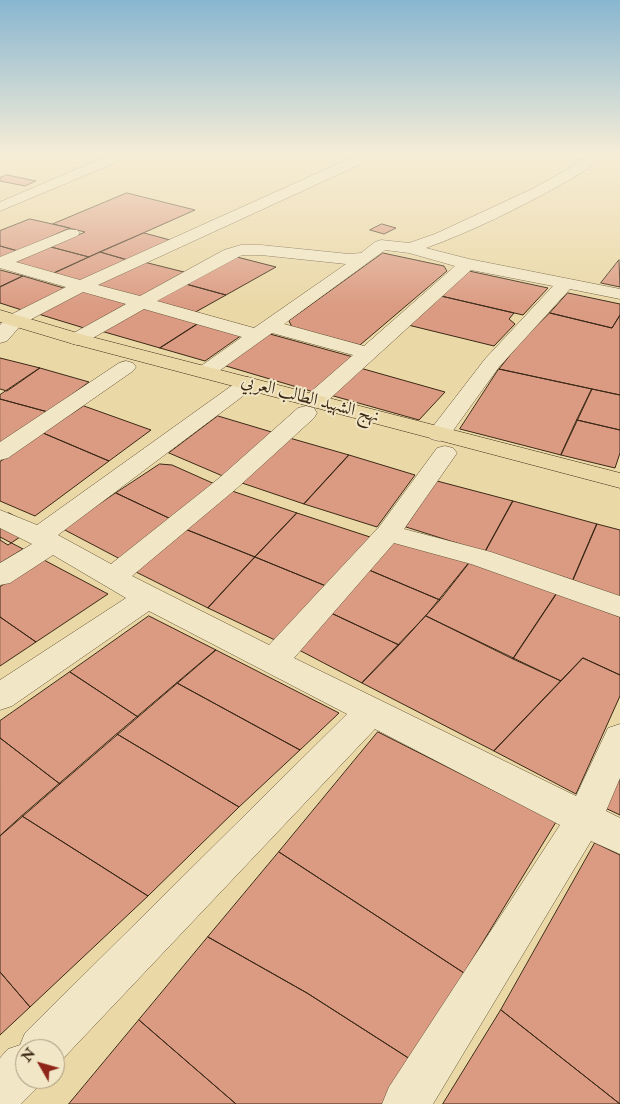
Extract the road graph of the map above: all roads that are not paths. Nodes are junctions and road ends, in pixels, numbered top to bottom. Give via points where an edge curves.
1 (260, 205) edge
2 (512, 205) edge
3 (72, 233) dead end
4 (410, 248) junction
5 (365, 258) junction
6 (0, 263) edge
7 (467, 264) junction
8 (566, 283) junction
9 (81, 286) junction
10 (620, 294) edge
11 (139, 303) junction
12 (4, 328) edge
13 (264, 330) junction
14 (77, 339) junction
15 (369, 353) junction
16 (126, 367) junction
17 (205, 372) junction
18 (240, 389) junction
19 (310, 407) junction
20 (442, 443) junction
21 (0, 454) edge
22 (620, 480) edge
23 (620, 498) edge
24 (0, 518) edge
25 (388, 533) junction
26 (46, 539) junction
27 (0, 576) edge
28 (112, 578) junction
29 (148, 598) junction
30 (620, 608) edge
31 (273, 661) junction
32 (0, 697) edge
33 (372, 710) junction
34 (620, 738) edge
35 (584, 818) junction
36 (620, 837) edge
37 (51, 1039) edge
38 (15, 1076) edge
39 (0, 1091) edge
40 (406, 1104) edge

1 - 9 street
2 - 4 street
3 - 6 street
4 - 5 street via 381,245
4 - 7 street
5 - 11 street via 337,260 280,251 241,250
5 - 13 street
6 - 9 street
7 - 8 street
7 - 15 street
8 - 10 street
8 - 20 street via 503,350
9 - 11 street
9 - 12 street
11 - 13 street
11 - 14 street
12 - 14 main road, نهج الشهيد الطالب العربي
12 - 16 main road, نهج الشهيد الطالب العربي
13 - 15 street
13 - 17 street
14 - 17 main road, نهج الشهيد الطالب العربي
15 - 19 street
16 - 18 main road, نهج الشهيد الطالب العربي
16 - 21 street
17 - 18 main road, نهج الشهيد الطالب العربي
18 - 19 main road, نهج الشهيد الطالب العربي
18 - 26 street
19 - 20 main road, نهج الشهيد الطالب العربي
19 - 28 street via 227,484
20 - 22 main road, نهج الشهيد الطالب العربي
20 - 23 main road, نهج الشهيد الطالب العربي
20 - 25 street
24 - 26 street
25 - 30 street via 481,558
25 - 31 street
26 - 27 street
26 - 28 street
28 - 29 street
29 - 31 street
29 - 32 street
31 - 33 street
33 - 35 street
33 - 37 street
34 - 35 street
35 - 36 street
35 - 40 street
38 - 39 street

